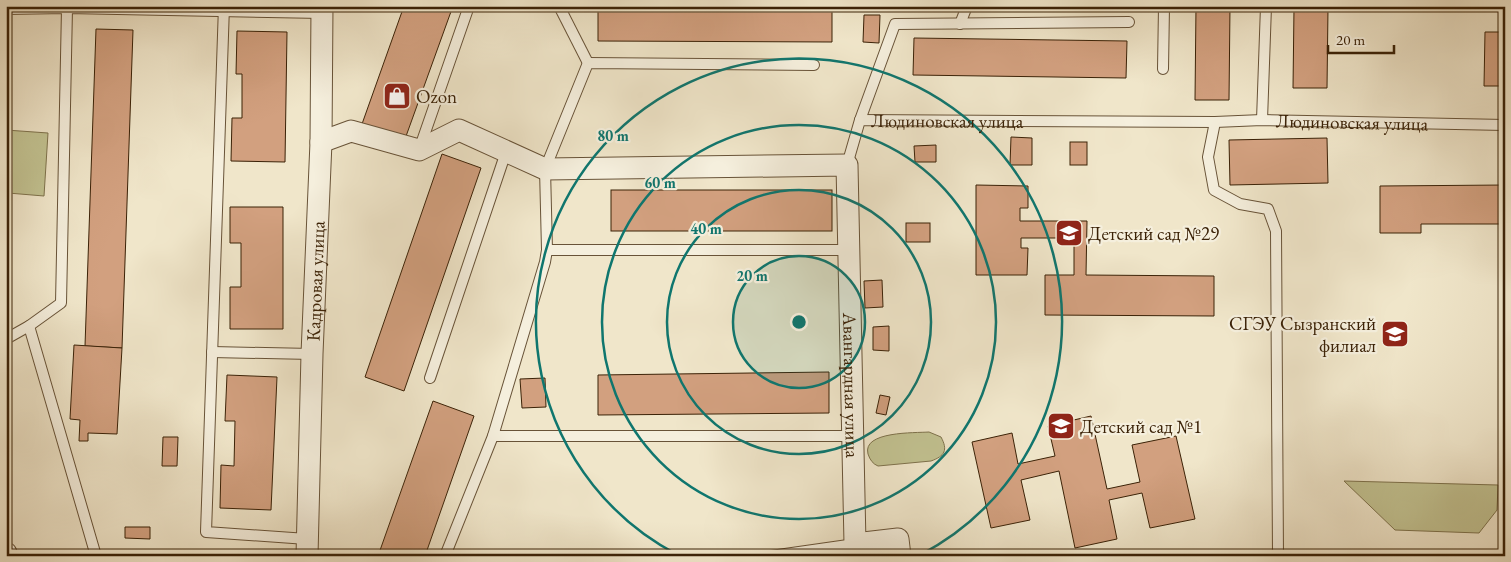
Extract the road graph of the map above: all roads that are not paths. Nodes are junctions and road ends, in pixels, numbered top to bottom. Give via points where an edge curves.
1 (469, 6) edge
2 (559, 6) edge
3 (967, 6) edge
4 (1164, 6) edge
5 (1266, 6) edge
6 (67, 8) junction
7 (120, 8) edge
8 (6, 9) edge
9 (224, 9) edge
10 (322, 9) edge
11 (1129, 22) dead end
12 (960, 24) junction
13 (588, 64) junction
14 (814, 65) dead end
15 (1162, 69) dead end
16 (860, 120) junction
17 (1262, 120) junction
18 (1215, 122) junction
19 (1505, 125) edge
20 (321, 142) junction
21 (419, 150) junction
22 (506, 152) junction
23 (847, 165) junction
24 (545, 170) junction
25 (547, 250) junction
26 (849, 250) junction
27 (29, 326) junction
28 (6, 339) edge
29 (212, 352) junction
30 (312, 354) junction
31 (430, 378) dead end
32 (492, 436) junction
33 (852, 436) junction
34 (854, 544) junction
35 (307, 548) edge
36 (96, 556) edge
37 (445, 556) edge
38 (771, 556) edge
39 (900, 556) edge
40 (1278, 556) edge

1 - 21 lane
2 - 13 lane
3 - 12 lane
4 - 15 lane
5 - 17 lane
6 - 7 lane
6 - 8 lane
6 - 27 lane via 61,303
7 - 9 lane
9 - 10 lane
9 - 29 lane
10 - 20 street, Кадровая улица
11 - 12 lane
12 - 16 lane via 895,24
13 - 14 lane
13 - 24 lane
16 - 18 lane, Людиновская улица
16 - 23 lane, Людиновская улица
17 - 18 lane, Людиновская улица
17 - 19 lane, Людиновская улица
18 - 40 lane via 1208,157 1214,190 1240,204 1268,209 1276,231
20 - 21 street via 351,131
20 - 30 street, Кадровая улица
21 - 22 street via 459,130
22 - 24 street
22 - 31 lane
23 - 24 street
23 - 26 street, Авангардная улица
24 - 25 lane
25 - 26 lane
25 - 32 lane
26 - 33 street, Авангардная улица
27 - 28 lane
27 - 36 lane
29 - 30 lane
29 - 35 lane via 206,532
30 - 35 street, Кадровая улица
32 - 33 lane
32 - 37 lane
33 - 34 street, Авангардная улица
34 - 38 lane
34 - 39 street via 898,538

